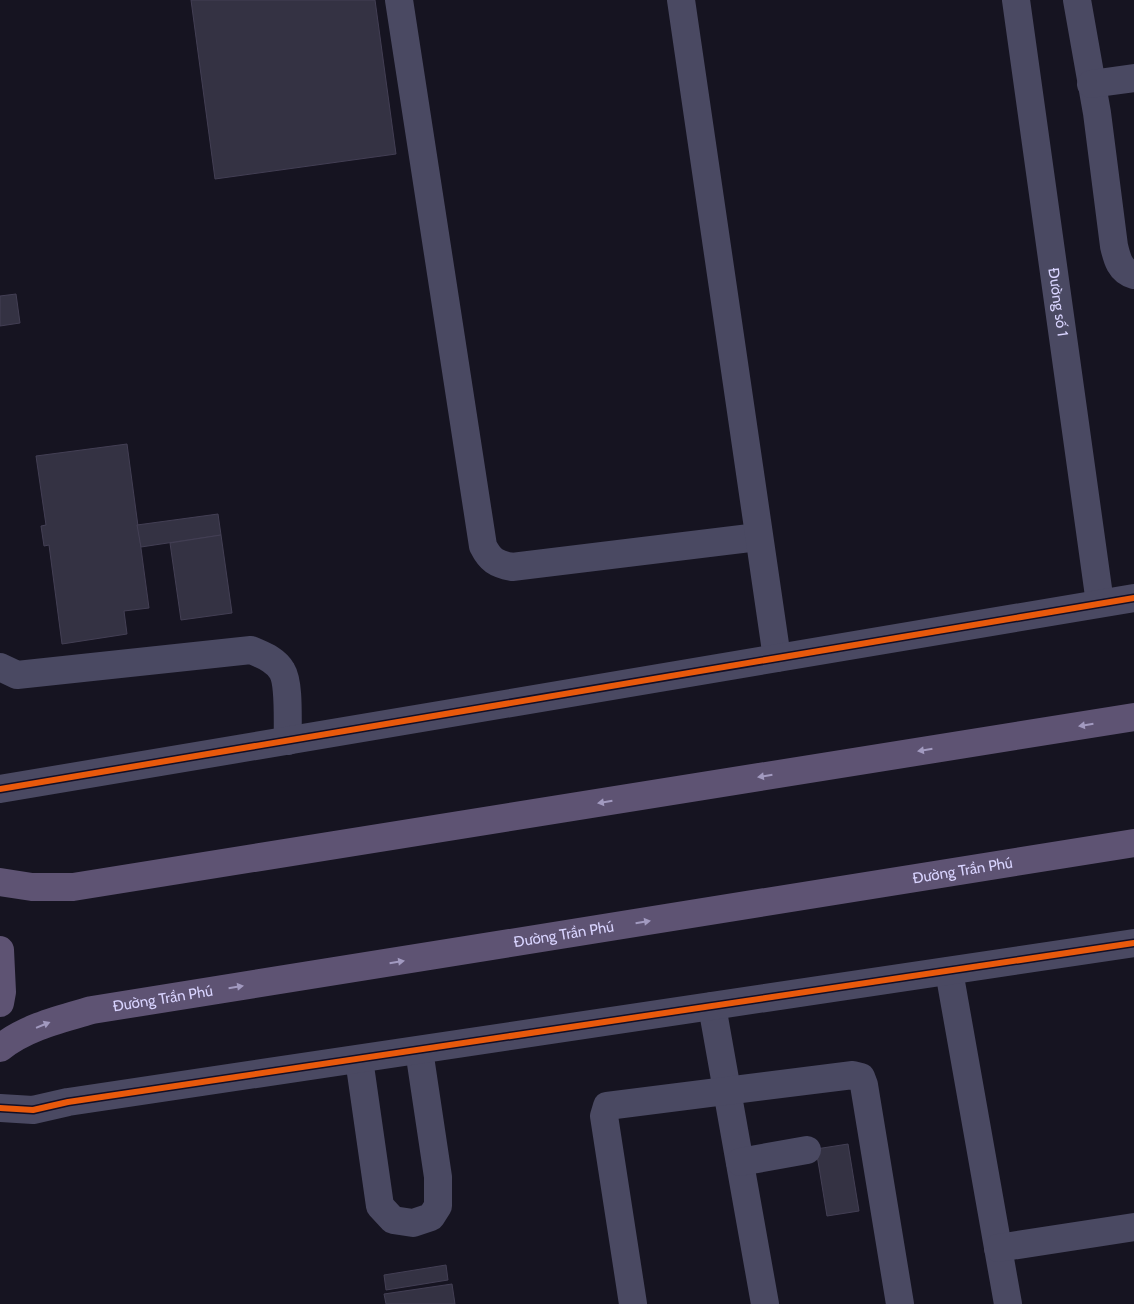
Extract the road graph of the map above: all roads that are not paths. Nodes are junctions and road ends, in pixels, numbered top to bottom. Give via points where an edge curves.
1 (399, 0) edge
2 (681, 0) edge
3 (1016, 0) edge
4 (1077, 0) edge
5 (1134, 78) edge
6 (1091, 84) junction
7 (1134, 275) edge
8 (758, 538) junction
9 (1134, 598) edge
10 (1100, 603) junction
11 (777, 658) junction
12 (0, 667) edge
13 (1134, 717) edge
14 (288, 741) junction
15 (0, 789) edge
16 (1134, 843) edge
17 (0, 882) edge
18 (1134, 943) edge
19 (0, 950) edge
20 (949, 971) junction
21 (0, 1003) edge
22 (712, 1006) junction
23 (0, 1048) edge
24 (419, 1050) junction
25 (359, 1059) junction
26 (727, 1090) junction
27 (0, 1108) edge
28 (807, 1150) dead end
29 (740, 1162) junction
30 (1134, 1227) edge
31 (998, 1248) junction
32 (633, 1304) edge
33 (765, 1304) edge
34 (900, 1304) edge
35 (1008, 1304) edge

1 - 8 street via 481,536 490,559 512,567
2 - 8 street
3 - 10 street, Đường số 1
4 - 6 street
5 - 6 street
6 - 7 street via 1117,260 1127,273
8 - 11 street
9 - 10 street
10 - 11 street
11 - 14 street
12 - 14 street via 17,675 251,650 268,657 283,672
13 -> 17 main road via 73,887 32,887
14 - 15 street
23 -> 16 main road, Đường Trần Phú via 44,1024 92,1010
18 - 20 street
19 - 21 main road
20 - 22 street
20 - 31 street
22 - 24 street
22 - 26 street
24 - 25 street
24 - 25 street via 439,1200 431,1217 413,1223 393,1220 380,1206
25 - 27 street via 33,1110
26 - 29 street
26 - 32 street via 607,1106 604,1116
26 - 34 street via 853,1075 861,1077
28 - 29 street
29 - 33 street
30 - 31 street
31 - 35 street

